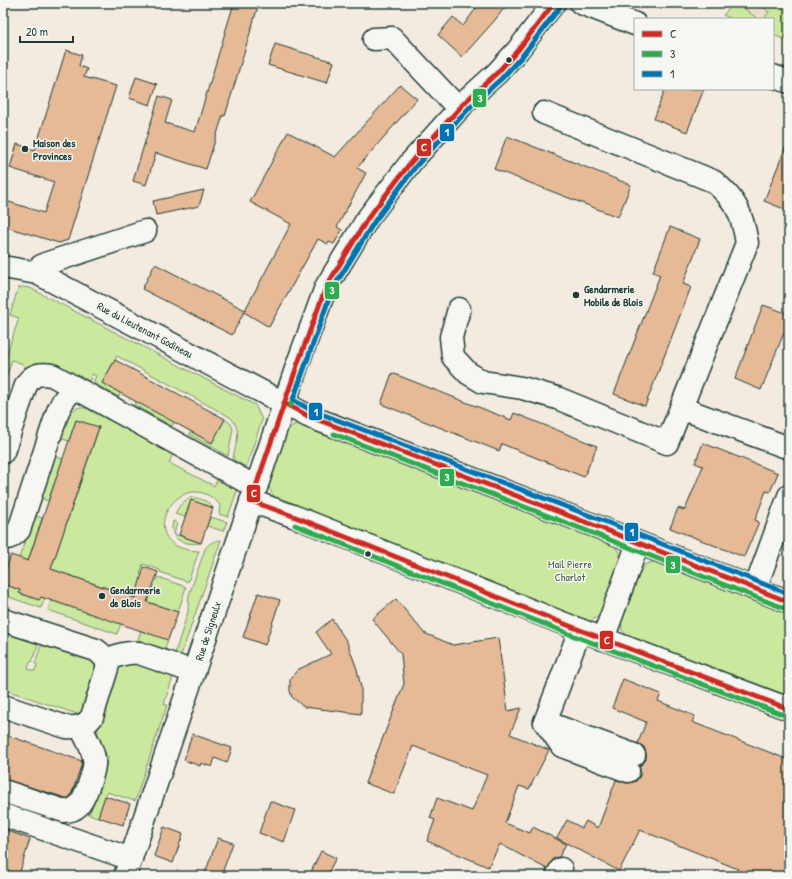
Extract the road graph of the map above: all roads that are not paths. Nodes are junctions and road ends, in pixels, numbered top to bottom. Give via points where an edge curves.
1 (554, 3) edge
2 (581, 3) edge
3 (634, 24) edge
4 (374, 39) dead end
5 (774, 76) edge
6 (789, 82) edge
7 (459, 109) junction
8 (544, 113) dead end
9 (145, 231) dead end
10 (3, 267) edge
11 (37, 273) junction
12 (459, 309) dead end
13 (74, 387) junction
14 (284, 403) junction
15 (681, 408) junction
16 (789, 448) edge
17 (3, 452) edge
18 (254, 494) junction
19 (789, 496) edge
20 (3, 538) edge
21 (638, 544) junction
22 (755, 589) junction
23 (789, 602) edge
24 (3, 620) edge
25 (580, 630) junction
26 (603, 639) junction
27 (106, 660) junction
28 (194, 672) junction
29 (3, 706) edge
30 (789, 709) edge
31 (81, 727) junction
32 (631, 763) dead end
33 (3, 791) edge
34 (3, 815) edge
35 (132, 870) edge

1 - 7 street, Rue de Signeulx via 518,50
2 - 3 street
4 - 7 street via 392,38
5 - 6 street
7 - 14 street, Rue de Signeulx via 411,162 368,218 326,287
8 - 15 street via 712,181 727,193 737,208 747,243
9 - 11 street via 45,264
10 - 11 street, Rue du Lieutenant Godineau
11 - 14 street, Rue du Lieutenant Godineau
12 - 15 street via 451,337 453,357 468,374 483,382 522,388 557,398 667,443
13 - 17 street via 52,375 36,375 29,379
13 - 18 street
13 - 20 street via 58,411 19,530 14,536
14 - 18 street, Rue de Signeulx
14 - 21 street via 308,416
15 - 16 street
18 - 25 street via 293,516
18 - 28 street, Rue de Signeulx
19 - 22 street
21 - 22 street
21 - 26 street
22 - 23 street
24 - 27 street via 96,650
25 - 26 street
25 - 32 street via 545,722
26 - 30 street
27 - 28 street via 130,652 139,653
27 - 31 street via 107,671 92,717
28 - 35 street, Rue de Signeulx
29 - 31 street via 66,727
31 - 33 street via 92,750 94,765 83,800 78,807 64,811
34 - 35 street, Rue de Signeulx

